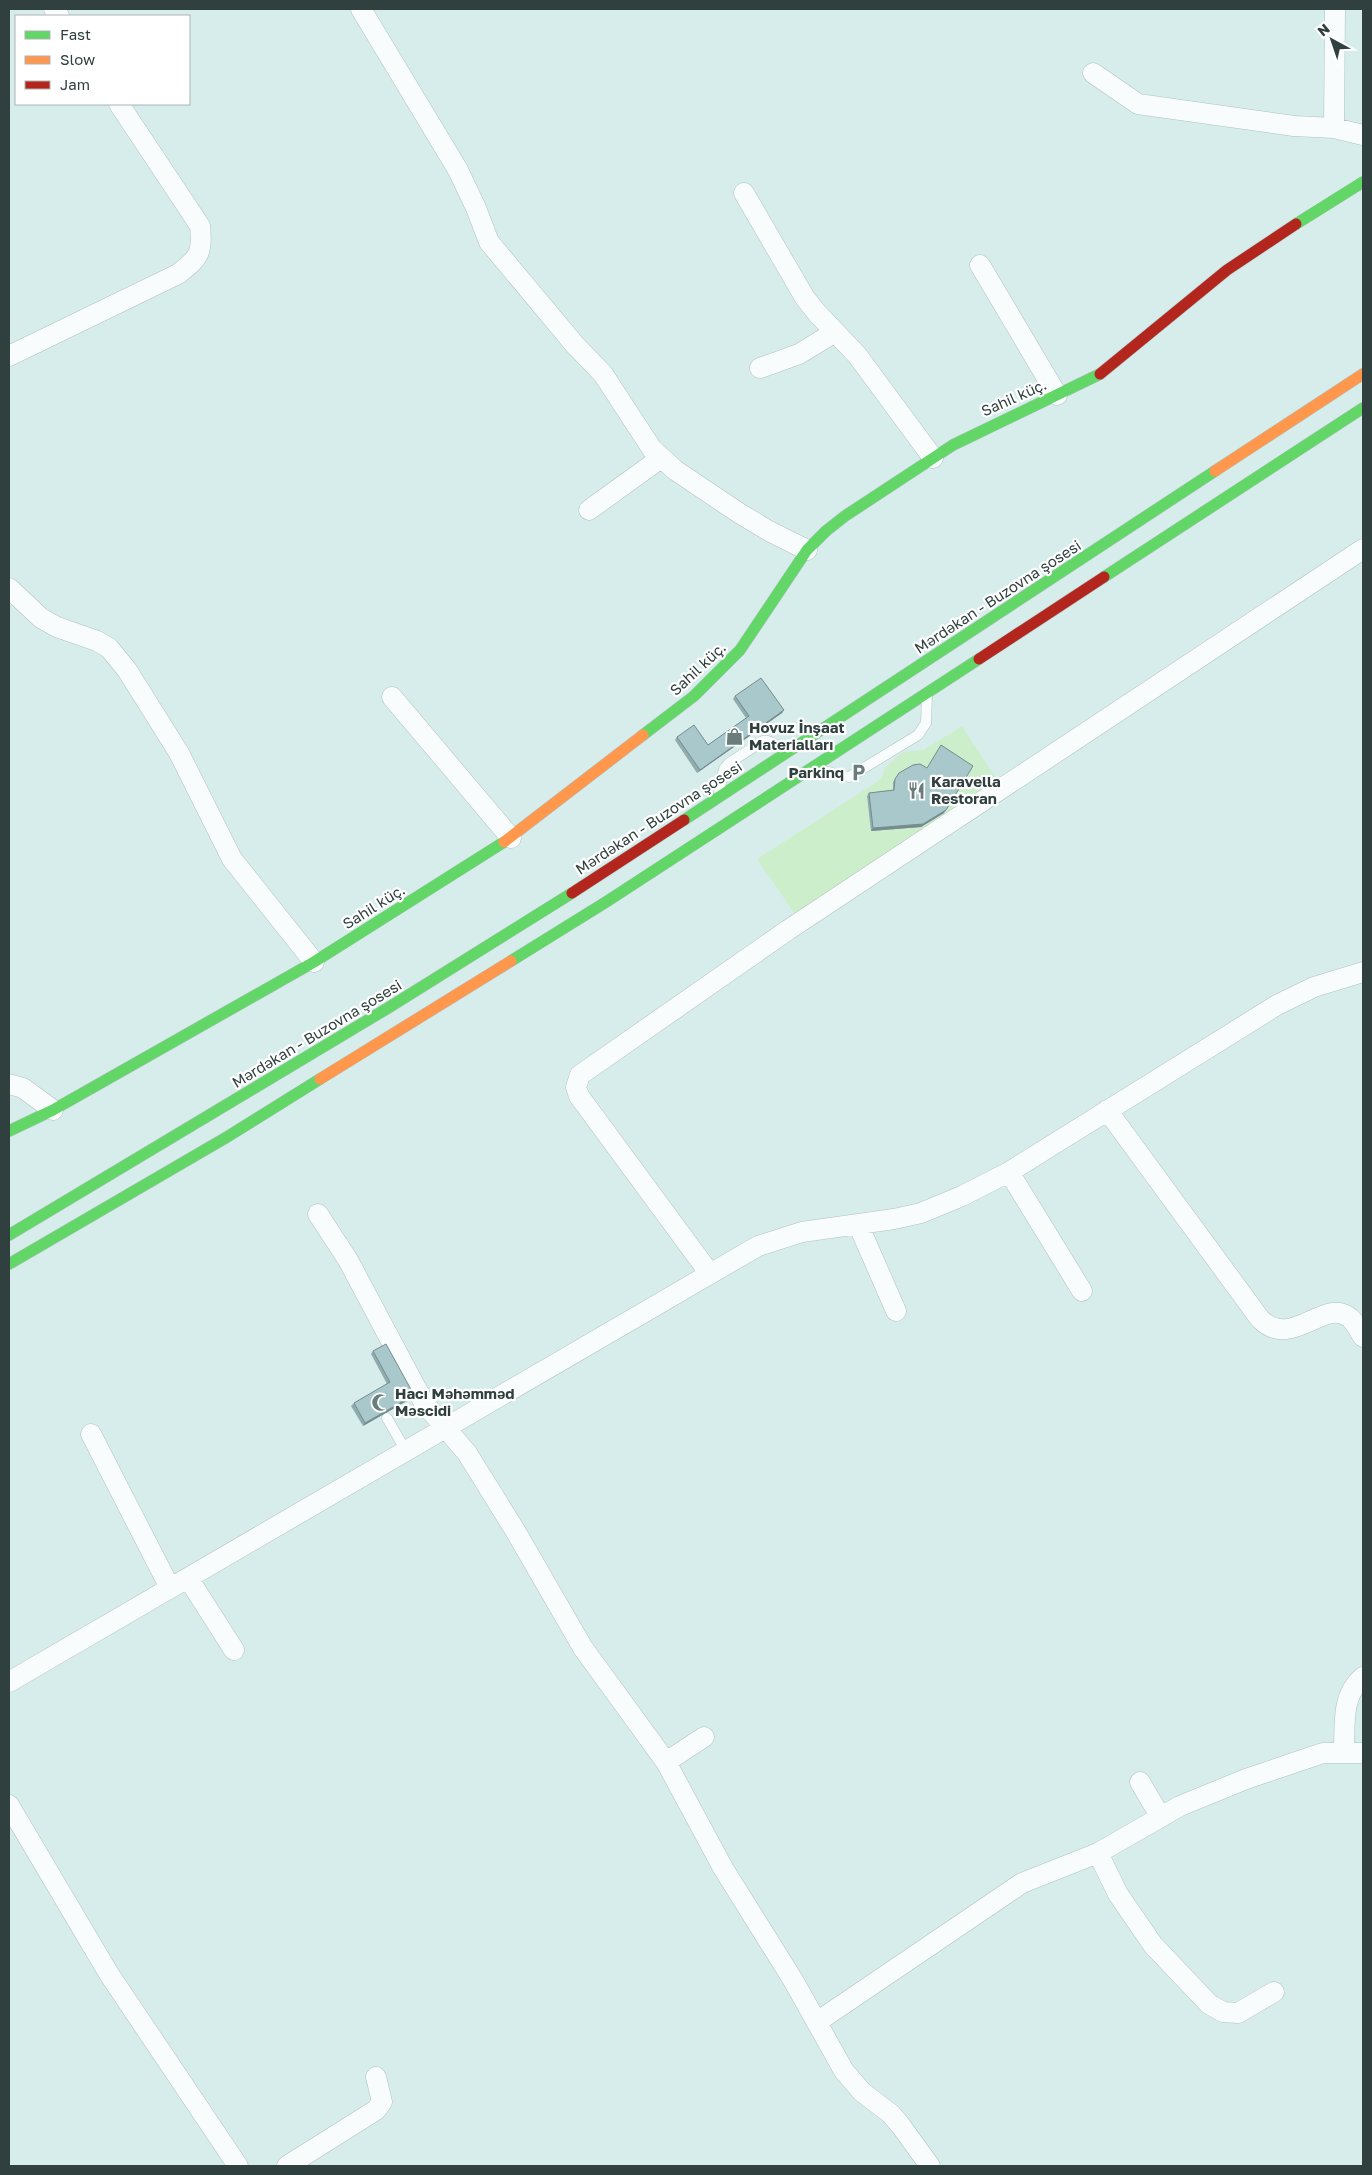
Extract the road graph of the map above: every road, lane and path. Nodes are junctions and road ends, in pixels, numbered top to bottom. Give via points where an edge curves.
1 (361, 9) edge
2 (1335, 9) edge
3 (1093, 73) dead end
4 (120, 105) edge
5 (1334, 128) junction
6 (1363, 135) edge
7 (1363, 182) edge
8 (744, 193) dead end
9 (980, 264) dead end
10 (835, 332) junction
11 (9, 356) edge
12 (760, 368) dead end
13 (1363, 374) edge
14 (1057, 395) junction
15 (1363, 408) edge
16 (661, 458) junction
17 (933, 458) junction
18 (589, 510) dead end
19 (1363, 548) edge
20 (807, 550) junction
21 (9, 588) edge
22 (927, 691) junction
23 (392, 697) dead end
24 (790, 750) junction
25 (810, 768) junction
26 (718, 797) junction
27 (511, 838) junction
28 (314, 962) junction
29 (1363, 972) edge
30 (9, 1084) edge
31 (53, 1110) junction
32 (1106, 1110) junction
33 (9, 1131) edge
34 (1008, 1172) junction
35 (318, 1214) dead end
36 (858, 1224) junction
37 (9, 1235) edge
38 (9, 1264) edge
39 (710, 1274) junction
40 (1082, 1291) dead end
41 (896, 1311) dead end
42 (1363, 1337) edge
43 (388, 1418) dead end
44 (444, 1429) junction
45 (91, 1434) dead end
46 (406, 1451) junction
47 (188, 1578) junction
48 (170, 1588) junction
49 (234, 1650) dead end
50 (1363, 1677) edge
51 (9, 1682) edge
52 (704, 1737) dead end
53 (1354, 1752) edge
54 (666, 1762) junction
55 (1140, 1782) dead end
56 (9, 1805) edge
57 (1160, 1816) junction
58 (1098, 1853) junction
59 (1274, 1992) dead end
60 (817, 2022) junction
61 (376, 2077) dead end
62 (238, 2166) edge
63 (286, 2166) edge
64 (930, 2166) edge

1 - 16 street via 458,170 489,242 603,374 642,436
2 - 5 street
3 - 5 street via 1138,104
4 - 11 street via 200,226 202,245 196,260 178,274
5 - 6 street
7 - 14 main road, Sahil küç. via 1227,270 1102,373
8 - 10 street via 805,298
9 - 14 street
10 - 12 street via 799,354
10 - 17 street via 857,355
13 - 24 main road, Mərdəkan - Buzovna şosesi
14 - 17 main road, Sahil küç. via 978,431
15 - 22 main road
16 - 18 street
16 - 20 street via 739,513
17 - 20 main road, Sahil küç. via 845,516
19 - 39 street via 812,914 580,1076 576,1087 579,1096
20 - 27 main road, Sahil küç. via 740,650 714,678
21 - 28 street via 41,618 109,648 128,670 179,753 232,859
22 - 25 main road
22 - 25 lane via 926,723 918,735 849,778
23 - 27 street
24 - 26 main road, Mərdəkan - Buzovna şosesi
24 - 26 lane via 763,742 729,763 724,769
25 - 38 main road via 606,902 403,1029 227,1137
26 - 37 main road, Mərdəkan - Buzovna şosesi via 388,1008
27 - 28 main road, Sahil küç.
28 - 31 main road, Sahil küç.
29 - 32 street via 1314,986 1291,997
30 - 31 street via 23,1088
31 - 33 main road, Sahil küç.
32 - 34 street
32 - 42 street via 1270,1329 1288,1329 1339,1312 1349,1317
34 - 36 street via 921,1213
34 - 40 street
35 - 44 street via 348,1260 424,1403
36 - 39 street via 824,1227 777,1238
36 - 41 street
39 - 44 street
43 - 46 lane
44 - 46 street
44 - 54 street via 474,1464 587,1655
45 - 48 street
46 - 47 street
47 - 48 street
47 - 49 street
48 - 51 street
50 - 53 street via 1347,1697
52 - 54 street
53 - 57 street via 1323,1753 1288,1764
54 - 60 street via 722,1868
55 - 57 street
56 - 62 street via 109,1974
57 - 58 street
58 - 59 street via 1118,1894 1153,1945 1209,2004 1223,2012 1238,2013
58 - 60 street via 1022,1883
60 - 64 street via 851,2081 891,2114
61 - 63 street via 382,2102 376,2110

